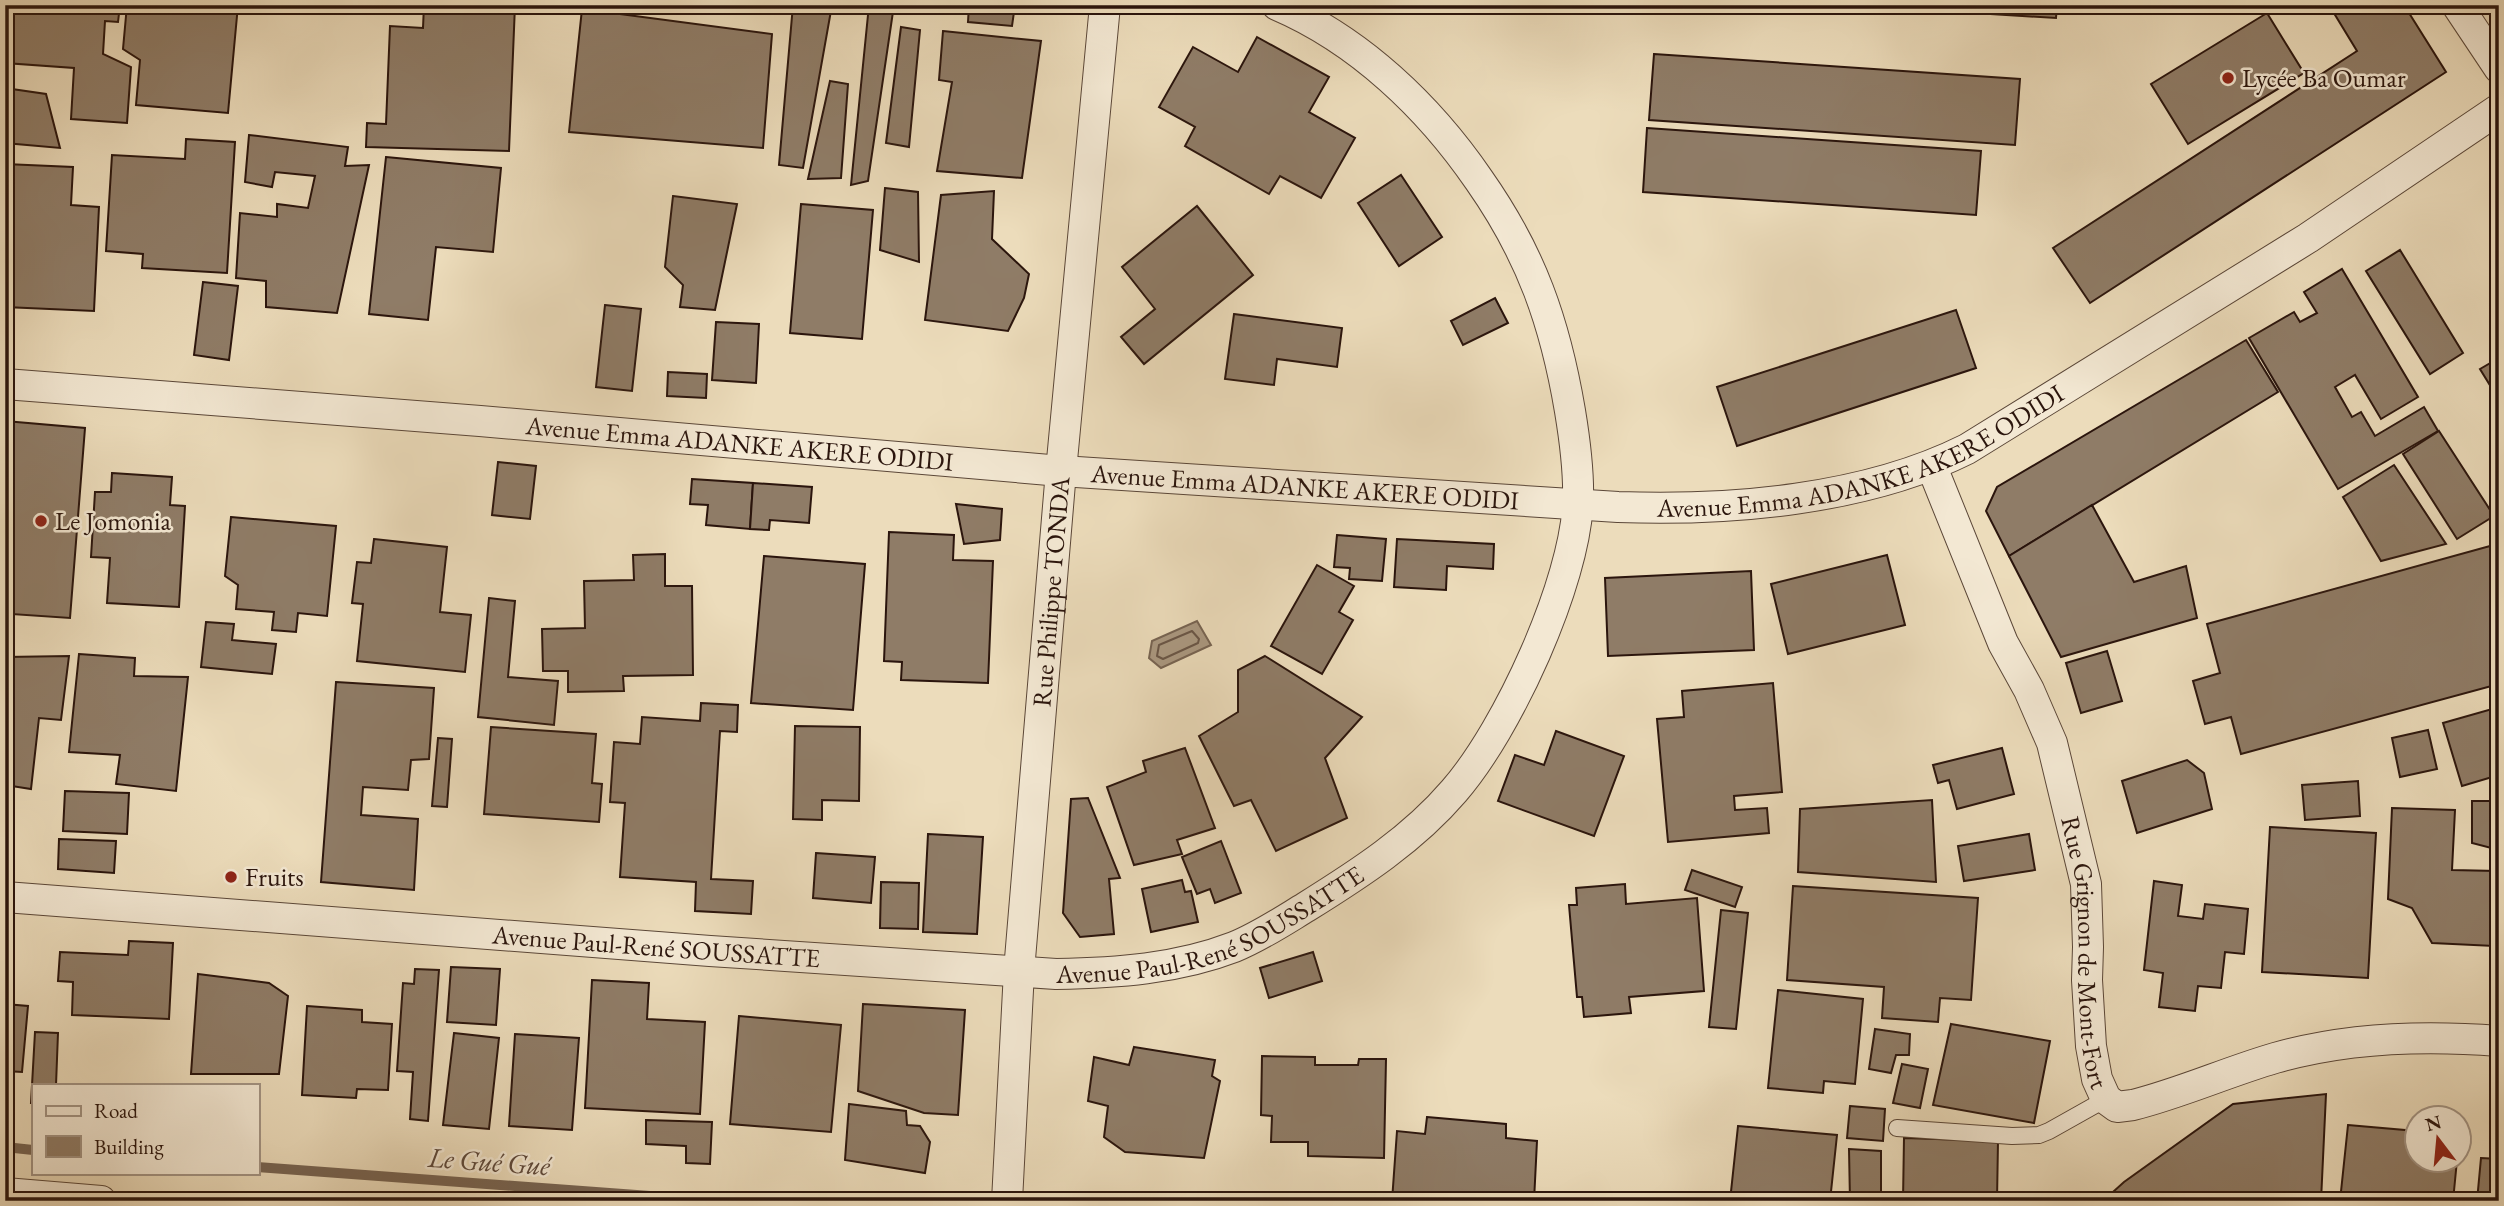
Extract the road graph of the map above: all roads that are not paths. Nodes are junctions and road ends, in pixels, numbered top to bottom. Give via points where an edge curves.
1 (1105, 5) edge
2 (1277, 5) edge
3 (2457, 5) edge
4 (2499, 68) edge
5 (2499, 109) edge
6 (5, 384) edge
7 (1932, 467) junction
8 (1060, 471) junction
9 (1578, 504) junction
10 (5, 897) edge
11 (1019, 971) junction
12 (2499, 1041) edge
13 (2106, 1099) junction
14 (1897, 1128) dead end
15 (5, 1193) edge
16 (1007, 1199) edge
17 (101, 1201) edge

1 - 8 street, Rue Philippe TONDA
2 - 9 street, Avenue Paul-René SOUSSATTE via 1307,19 1418,103 1470,166 1519,243 1548,314 1562,370 1577,463
3 - 4 street
5 - 7 street, Avenue Emma ADANKE AKERE ODIDI via 2308,238 2074,385
6 - 8 street, Avenue Emma ADANKE AKERE ODIDI
7 - 9 street, Avenue Emma ADANKE AKERE ODIDI via 1821,493 1737,506 1678,509
7 - 13 street, Rue Grignon de Mont-Fort via 2003,643 2052,743 2085,884 2091,1046
8 - 9 street, Avenue Emma ADANKE AKERE ODIDI
8 - 11 street, Rue Philippe TONDA
9 - 11 street, Avenue Paul-René SOUSSATTE via 1556,601 1530,664 1482,752 1454,791 1417,827 1362,872 1237,946 1195,960 1139,970
10 - 11 street, Avenue Paul-René SOUSSATTE
11 - 16 street, Rue Philippe TONDA
12 - 13 street, Rue Grignon de Mont-Fort via 2410,1037 2344,1044 2279,1057 2133,1105 2117,1107
13 - 14 lane via 2039,1135
15 - 17 street

